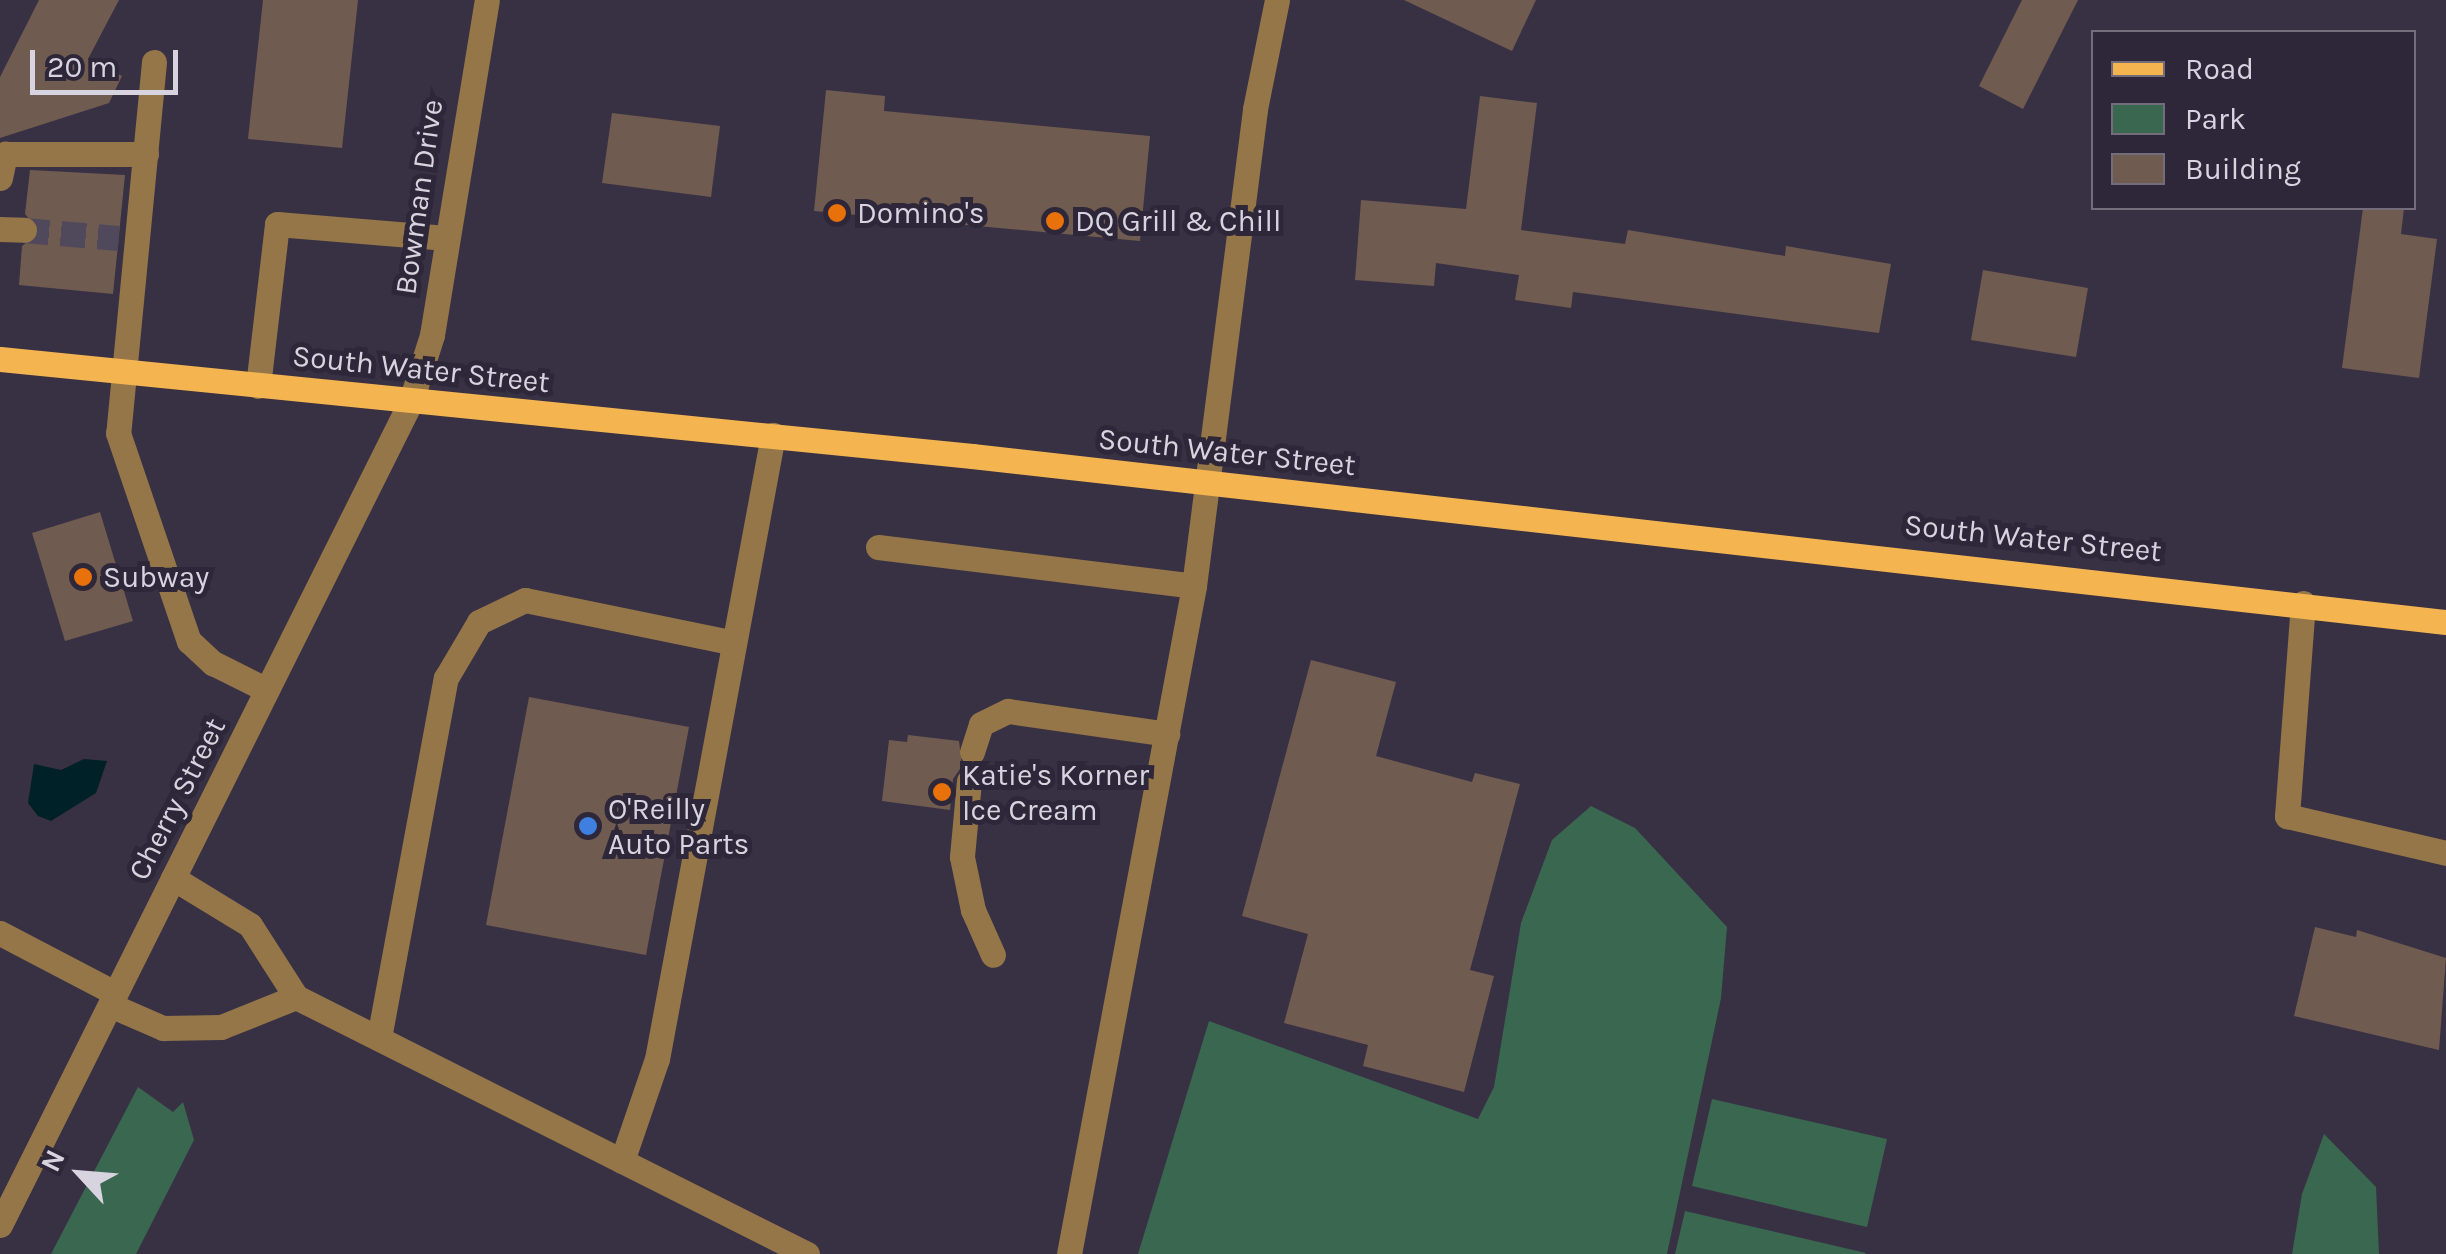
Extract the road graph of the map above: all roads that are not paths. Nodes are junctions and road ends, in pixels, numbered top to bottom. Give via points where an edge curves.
1 (487, 0) edge
2 (1278, 0) edge
3 (154, 62) dead end
4 (146, 154) junction
5 (0, 178) edge
6 (446, 238) junction
7 (0, 359) edge
8 (123, 372) junction
9 (258, 386) junction
10 (410, 401) junction
11 (773, 435) junction
12 (1207, 483) junction
13 (878, 547) dead end
14 (1194, 586) junction
15 (2303, 603) junction
16 (2446, 622) edge
17 (734, 643) junction
18 (267, 690) junction
19 (1167, 734) junction
20 (972, 752) dead end
21 (970, 781) dead end
22 (2446, 852) edge
23 (173, 878) junction
24 (0, 933) edge
25 (993, 956) dead end
26 (296, 996) junction
27 (113, 999) junction
28 (379, 1038) junction
29 (622, 1161) junction
30 (0, 1225) edge
31 (807, 1254) edge
32 (1069, 1254) edge

1 - 6 street, Bowman Drive
2 - 12 street via 1263,52
3 - 4 street
4 - 5 street via 5,154
4 - 8 street via 130,238
6 - 9 street via 277,224
6 - 10 street, Bowman Drive via 432,334
7 - 8 main road, South Water Street
8 - 9 main road, South Water Street
8 - 18 street via 118,433 189,641 213,663
9 - 10 main road, South Water Street
10 - 11 main road, South Water Street
10 - 18 street, Cherry Street
11 - 12 main road, South Water Street
11 - 17 street
12 - 14 street
12 - 15 main road, South Water Street
13 - 14 street
14 - 19 street
15 - 16 main road, South Water Street
15 - 22 street via 2287,816
17 - 28 street via 525,600 479,622 442,696
17 - 29 street via 657,1059
18 - 23 street, Cherry Street
19 - 20 street via 1008,711 981,724
19 - 32 street
21 - 25 street via 962,858 973,910
23 - 26 street via 250,925
23 - 27 street, Cherry Street
24 - 27 street
26 - 27 street via 220,1027 162,1028
26 - 28 street
27 - 30 street, Cherry Street
28 - 29 street
29 - 31 street

